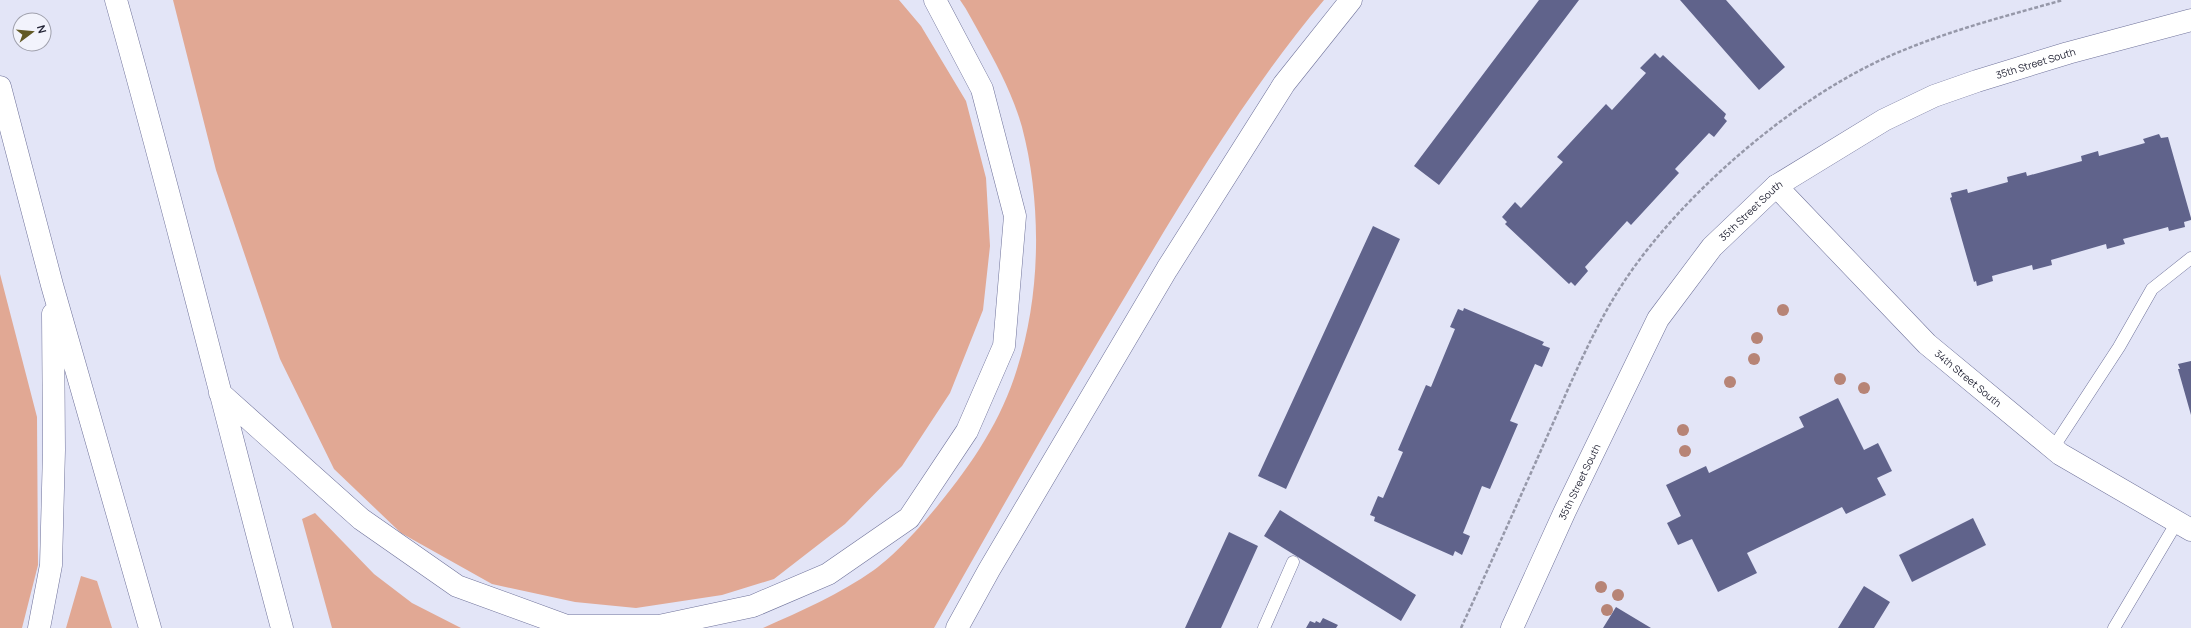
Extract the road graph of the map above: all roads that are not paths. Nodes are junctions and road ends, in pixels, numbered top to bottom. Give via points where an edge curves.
1 (116, 0) edge
2 (935, 0) edge
3 (1352, 0) edge
4 (2191, 20) edge
5 (0, 87) edge
6 (1776, 186) junction
7 (2191, 258) edge
8 (52, 284) junction
9 (220, 393) junction
10 (2053, 448) junction
11 (2184, 526) edge
12 (1293, 562) dead end
13 (39, 628) edge
14 (150, 628) edge
15 (282, 628) edge
16 (957, 628) edge
17 (1264, 628) edge
18 (1512, 628) edge
19 (2114, 628) edge

1 - 9 main road via 153,131
2 - 9 main road via 982,89 1015,216 1004,346 967,431 909,518 828,574 753,606 658,626 567,626 457,586 361,519
3 - 16 main road via 1284,84 1167,269
4 - 6 main road, 35th Street South via 2068,53 1934,96 1884,120
5 - 8 main road
6 - 10 main road, 34th Street South via 1927,344
6 - 18 main road, 35th Street South via 1712,247 1658,319 1565,511
7 - 10 lane via 2152,289 2119,347
8 - 13 main road via 52,565
8 - 14 main road
9 - 15 main road
10 - 11 main road, 34th Street South
11 - 19 lane
12 - 17 lane

